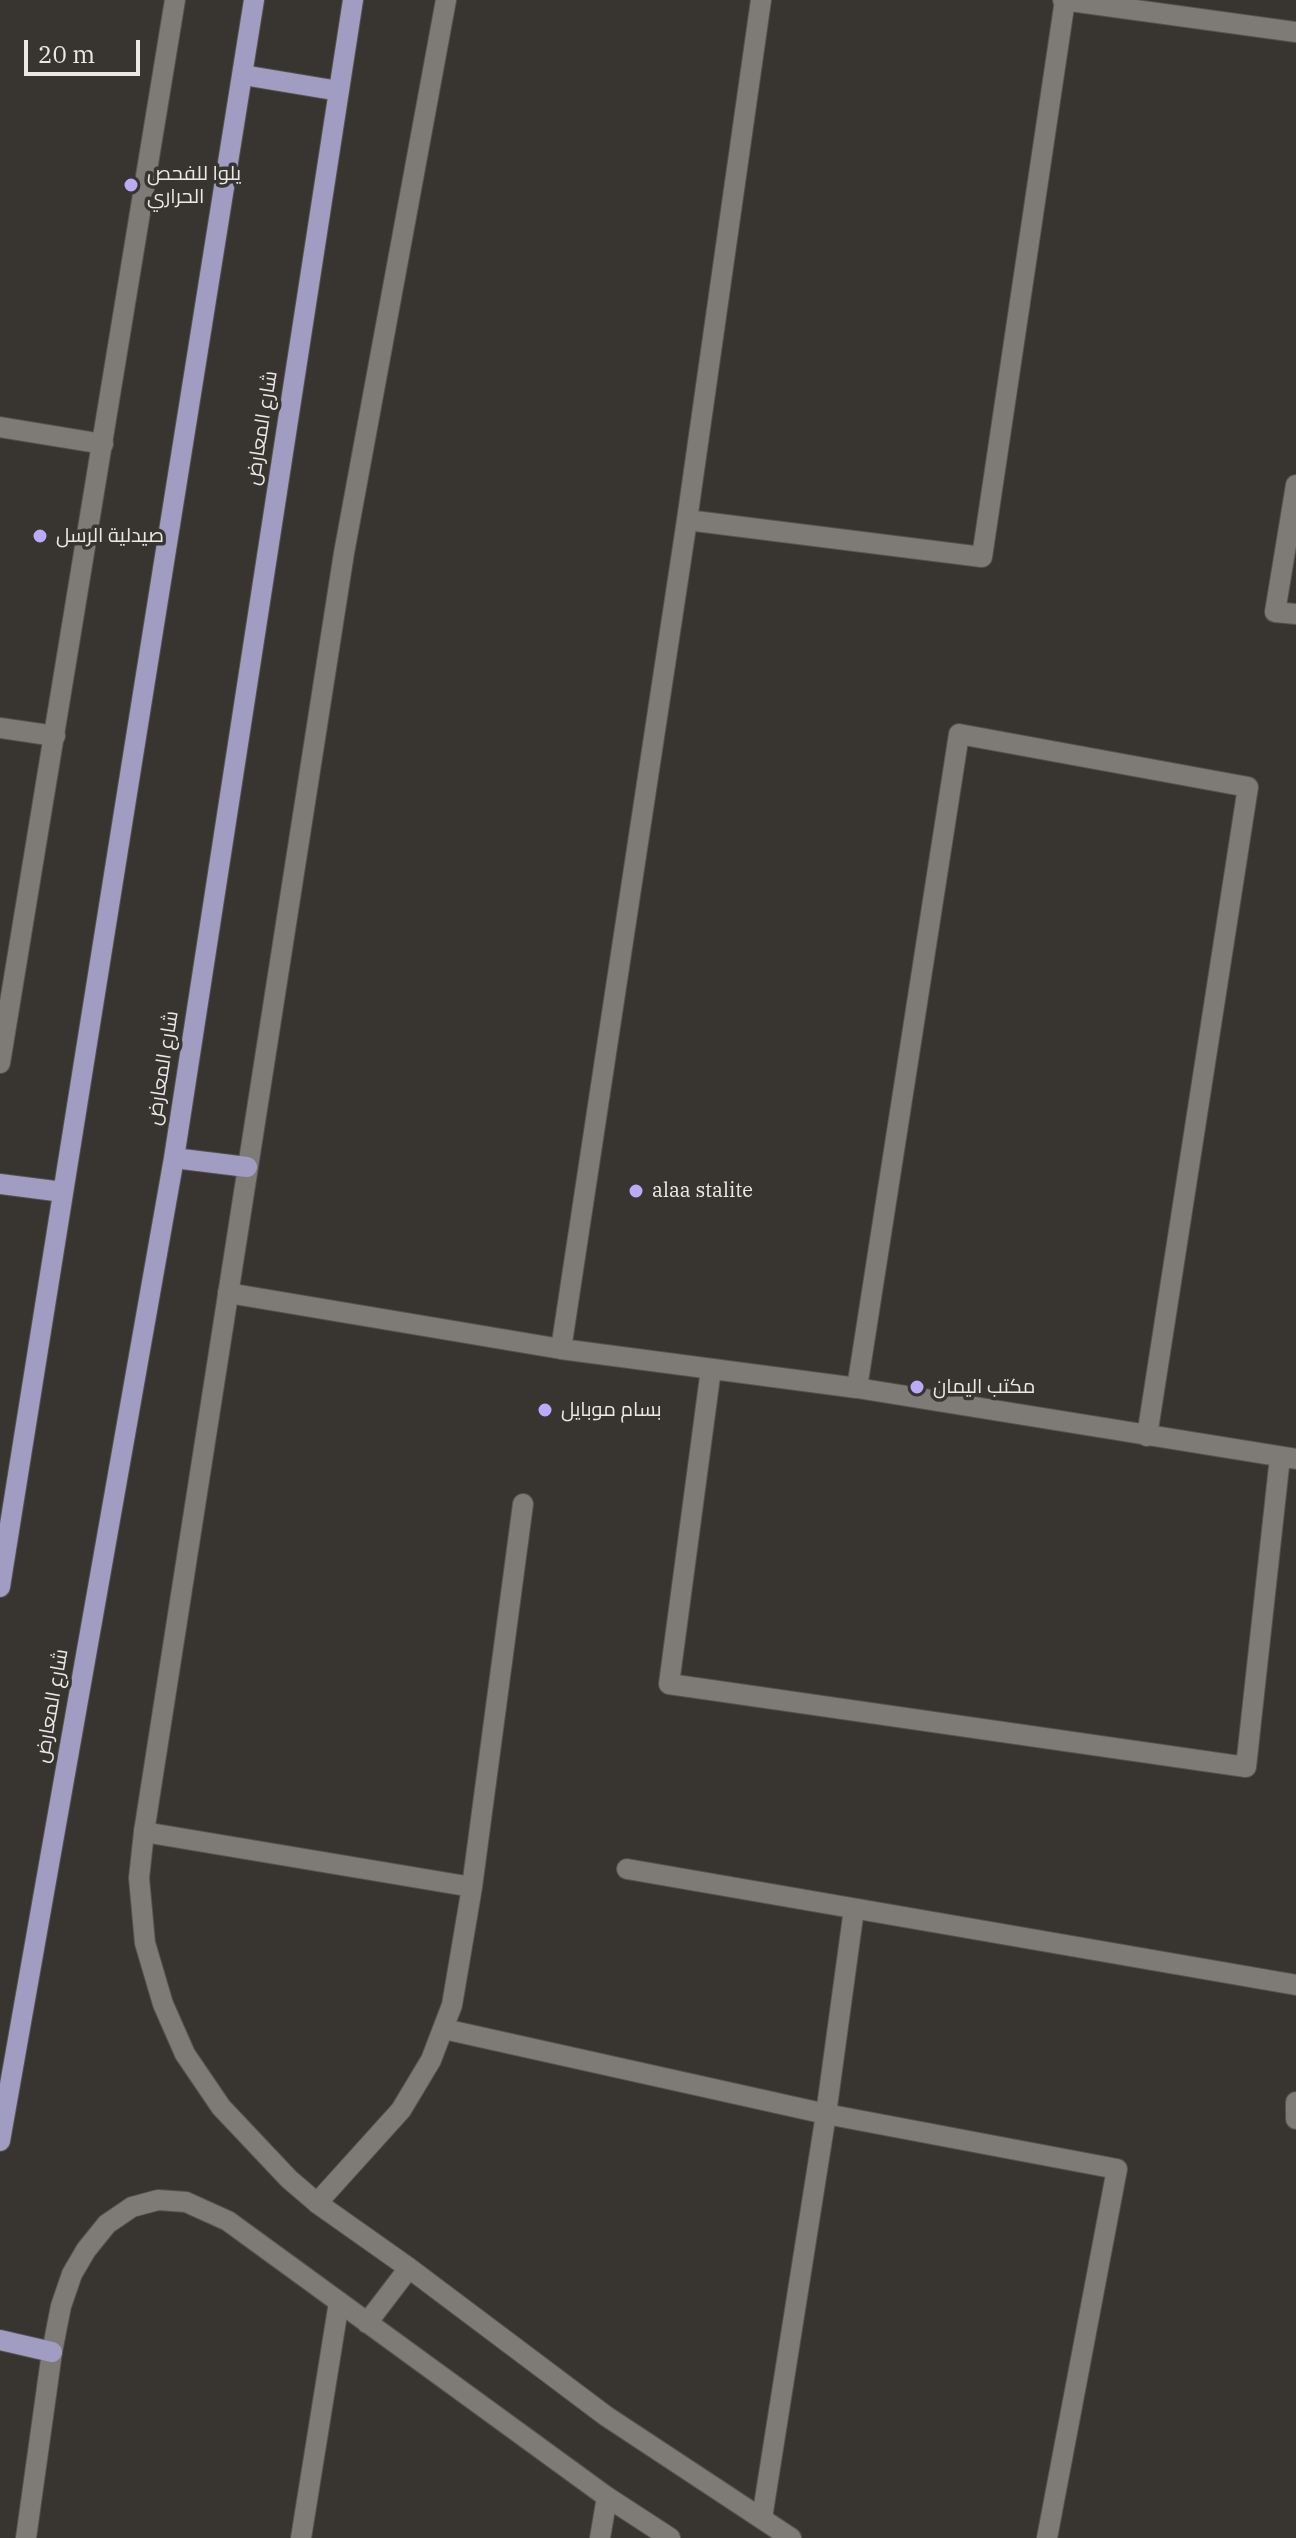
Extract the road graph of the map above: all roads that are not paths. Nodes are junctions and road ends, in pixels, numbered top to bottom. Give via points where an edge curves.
1 (175, 0) edge
2 (254, 0) edge
3 (353, 0) edge
4 (446, 0) edge
5 (761, 0) edge
6 (1064, 0) edge
7 (1296, 32) edge
8 (243, 75) junction
9 (339, 91) junction
10 (0, 427) edge
11 (103, 444) junction
12 (1296, 485) edge
13 (687, 520) junction
14 (1296, 614) edge
15 (0, 728) edge
16 (55, 736) junction
17 (3, 1021) edge
18 (0, 1063) edge
19 (174, 1158) junction
20 (247, 1167) junction
21 (0, 1184) edge
22 (63, 1192) junction
23 (228, 1293) junction
24 (561, 1349) junction
25 (711, 1369) junction
26 (857, 1388) junction
27 (1147, 1436) junction
28 (1288, 1458) edge
29 (523, 1504) dead end
30 (0, 1587) edge
31 (144, 1832) junction
32 (627, 1869) dead end
33 (472, 1887) junction
34 (854, 1909) junction
35 (1296, 1985) edge
36 (444, 2029) junction
37 (1296, 2102) edge
38 (826, 2114) junction
39 (1296, 2119) edge
40 (0, 2141) edge
41 (317, 2203) junction
42 (409, 2268) junction
43 (339, 2302) junction
44 (367, 2323) junction
45 (0, 2340) edge
46 (52, 2352) junction
47 (607, 2497) junction
48 (762, 2518) junction
49 (26, 2538) edge
50 (301, 2538) edge
51 (600, 2538) edge
52 (670, 2538) edge
53 (791, 2538) edge
54 (1047, 2538) edge

1 - 11 street
2 - 8 main road
3 - 9 main road, شارع المعارض
4 - 20 street via 344,553
5 - 13 street
6 - 7 street
6 - 13 street via 982,557
8 - 9 main road
8 - 22 main road
9 - 19 main road, شارع المعارض
10 - 11 street
11 - 16 street
12 - 14 street via 1275,612
13 - 24 street
15 - 16 street
16 - 17 street
17 - 18 street
19 - 20 main road
19 - 40 main road, شارع المعارض
20 - 23 street
21 - 22 main road
22 - 30 main road
23 - 24 street
23 - 31 street
24 - 25 street
25 - 26 street
25 - 28 street via 669,1684 1246,1767
26 - 27 street
26 - 27 street via 959,734 1248,787
27 - 28 street
29 - 33 street
31 - 33 street
31 - 41 street via 139,1878 145,1943 185,2054 221,2107
32 - 34 street
33 - 36 street
34 - 35 street
34 - 38 street
36 - 38 street
36 - 41 street via 401,2110
37 - 39 street
38 - 48 street
38 - 54 street via 1117,2169
41 - 42 street
42 - 44 street
42 - 48 street via 606,2416
43 - 44 street
43 - 46 street via 228,2221 186,2202 158,2200 132,2207 107,2224 86,2250 61,2306
43 - 50 street
44 - 47 street
45 - 46 main road
46 - 49 street
47 - 51 street
47 - 52 street
48 - 53 street

